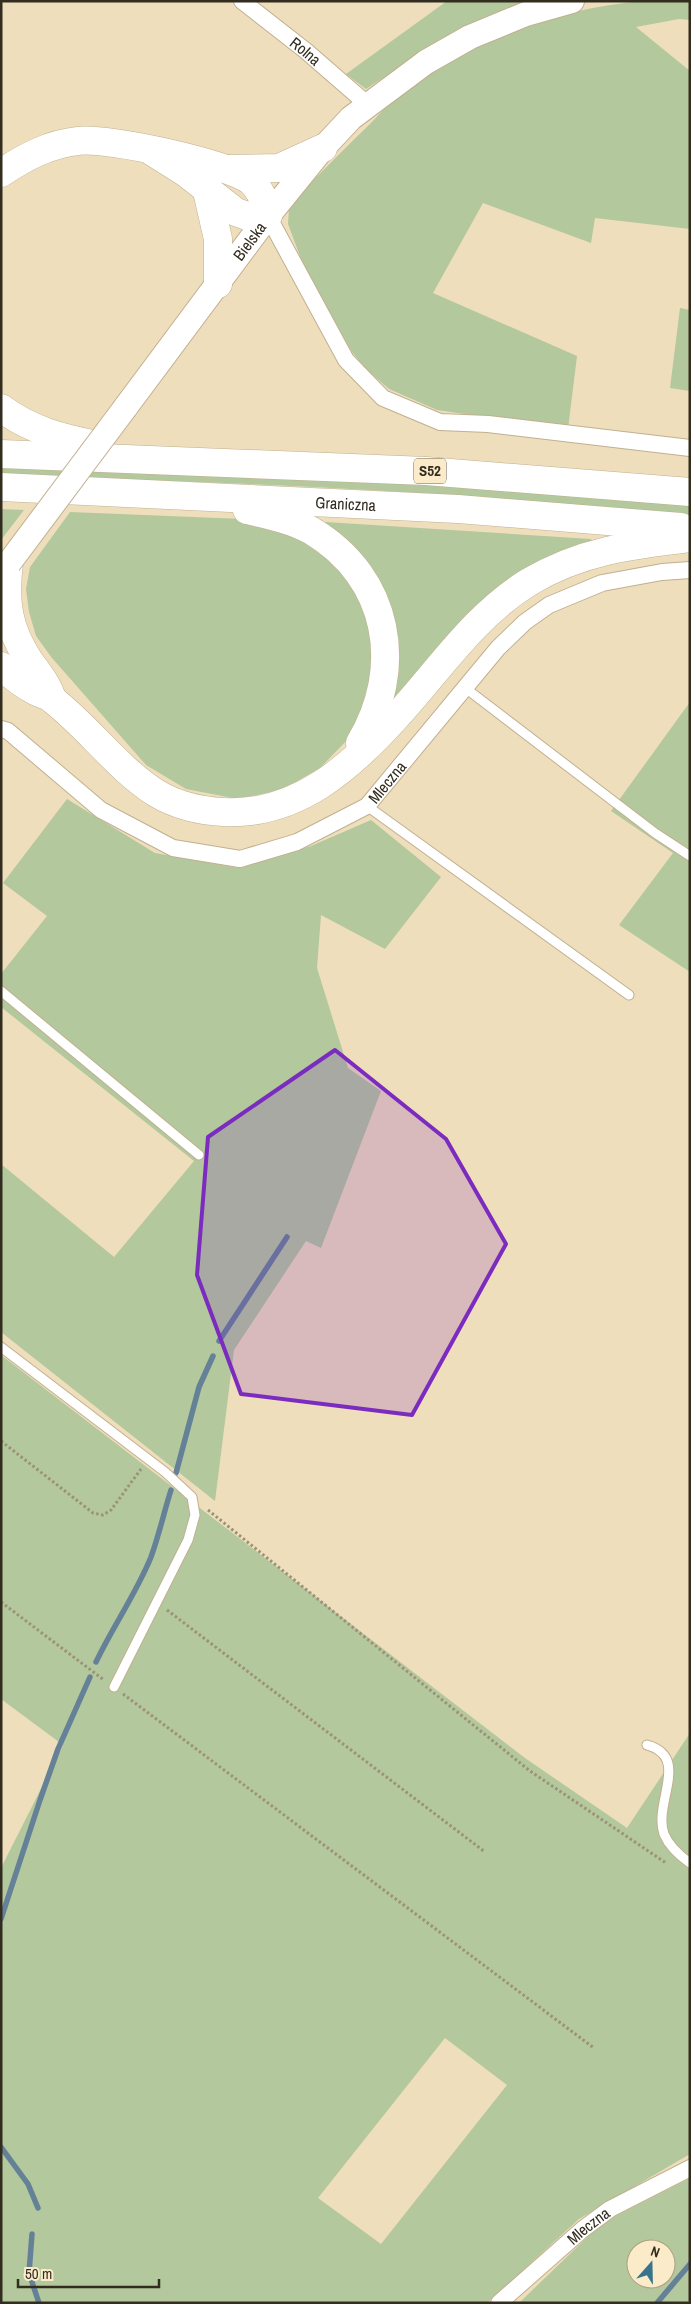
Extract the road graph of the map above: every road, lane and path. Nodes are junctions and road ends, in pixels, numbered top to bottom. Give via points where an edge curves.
1 (242, 1) edge
2 (572, 1) edge
3 (367, 104) junction
4 (323, 148) junction
5 (151, 150) junction
6 (227, 169) junction
7 (1, 173) edge
8 (207, 191) junction
9 (268, 216) junction
10 (218, 284) junction
11 (1, 408) edge
12 (690, 448) edge
13 (1, 454) edge
14 (170, 459) junction
15 (1, 487) edge
16 (690, 492) edge
17 (174, 494) junction
18 (690, 528) edge
19 (690, 538) edge
20 (5, 568) edge
21 (690, 570) edge
22 (1, 636) edge
23 (12, 670) edge
24 (464, 687) junction
25 (1, 729) edge
26 (334, 776) junction
27 (367, 806) junction
28 (690, 856) edge
29 (1, 991) edge
30 (629, 995) dead end
31 (199, 1155) dead end
32 (1, 1347) edge
33 (1, 1441) edge
34 (148, 1460) junction
35 (192, 1497) junction
36 (1, 1602) edge
37 (157, 1602) junction
38 (114, 1688) junction
39 (647, 1744) dead end
40 (485, 1852) dead end
41 (690, 1863) edge
42 (674, 1867) dead end
43 (594, 2048) dead end
44 (690, 2168) edge
45 (499, 2303) edge

1 - 3 street, Rolna
2 - 3 main road, Bielska via 526,14 470,37 426,62
3 - 4 main road, Bielska
4 - 6 highway via 278,168
4 - 9 main road, Bielska
5 - 6 highway
5 - 7 highway via 123,143 78,141 25,157
5 - 8 highway
6 - 9 highway via 251,181 266,201
8 - 9 highway via 236,212 250,217
8 - 10 highway via 218,239
9 - 10 main road, Bielska
9 - 12 street via 346,360 383,398 440,422 488,424
10 - 20 main road, Bielska, bridge
11 - 14 highway via 16,420 51,434
13 - 14 highway, S52
14 - 16 highway, S52 via 502,476
15 - 17 highway, Graniczna / S52
17 - 18 highway, Graniczna / S52 via 458,509
17 - 26 highway via 265,514 311,531 344,556 368,588 386,644 383,687 366,732 352,756
19 - 26 highway via 621,546 553,569 527,583 484,617 396,717
20 - 23 highway via 13,630
21 - 24 street, Mleczna via 602,583 550,605 525,622
22 - 23 highway
23 - 26 highway via 36,692 52,698 156,793 196,809 236,813 274,808 306,795
24 - 27 street, Mleczna
24 - 28 lane via 655,833
25 - 27 street, Mleczna via 100,810 173,848 240,858 298,842
27 - 30 lane
29 - 31 lane
32 - 34 lane
33 - 34 path via 93,1513 103,1514 111,1510
34 - 35 lane
35 - 37 lane via 195,1515 188,1540
35 - 42 path via 530,1771
36 - 38 path
37 - 38 lane
37 - 40 path
38 - 43 path
39 - 41 lane via 659,1747 672,1766 662,1822 664,1834 670,1845
44 - 45 street, Mleczna via 610,2210 583,2229

